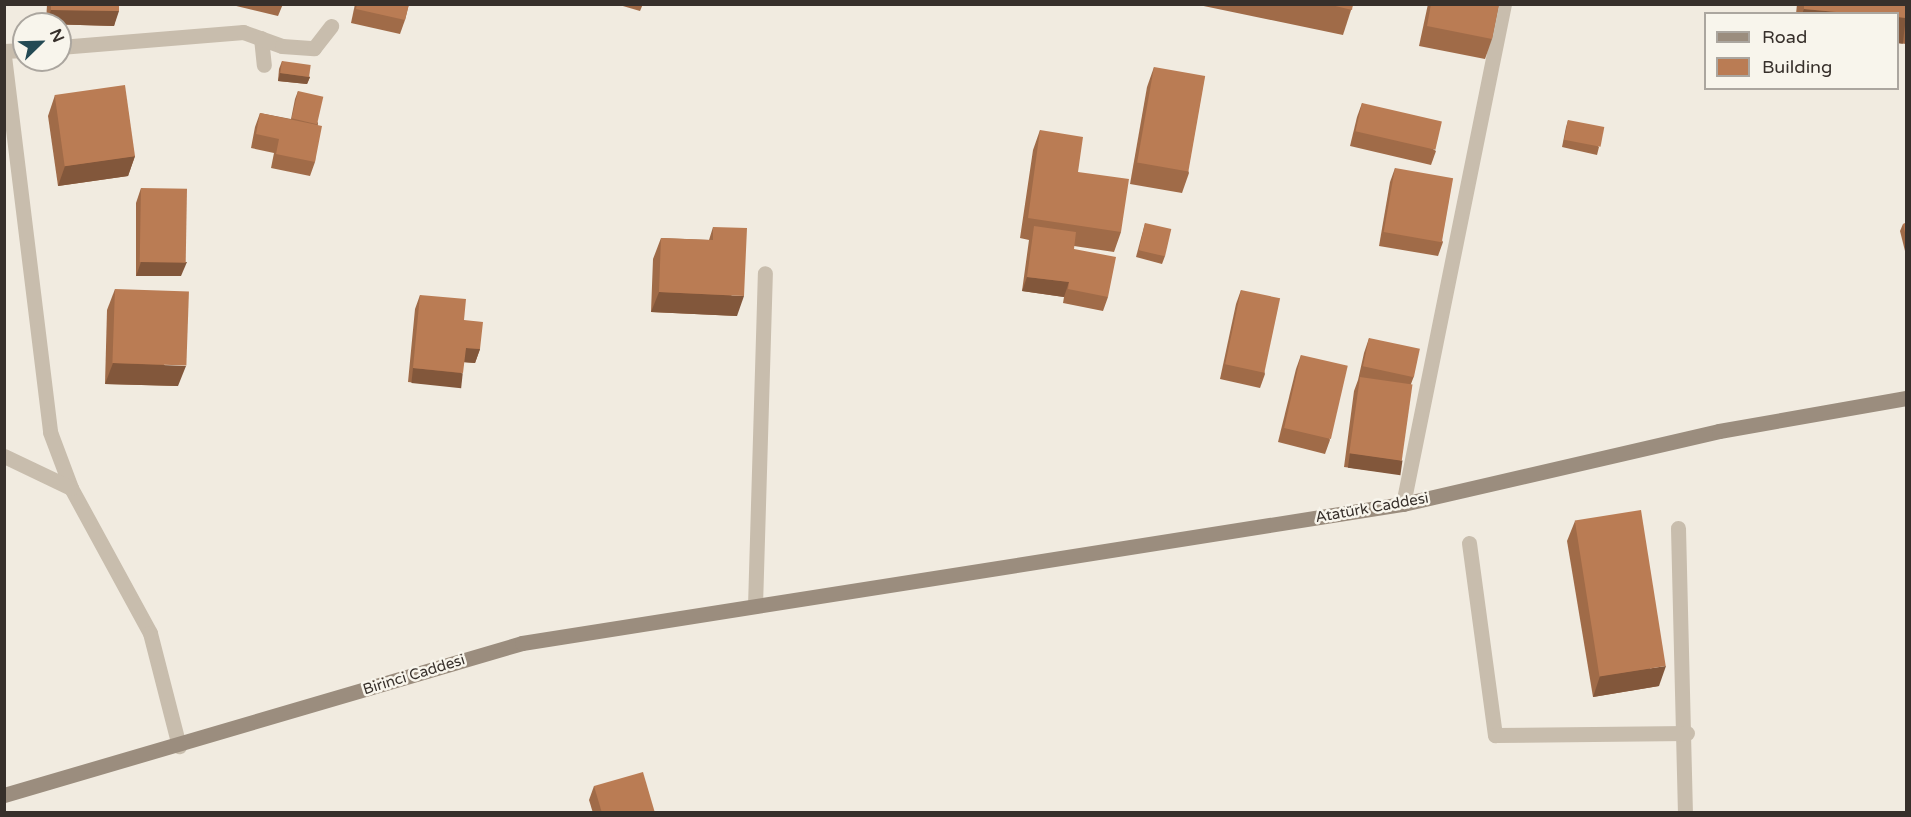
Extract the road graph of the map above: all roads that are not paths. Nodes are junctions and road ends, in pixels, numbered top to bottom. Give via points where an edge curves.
1 (1504, 4) edge
2 (331, 26) dead end
3 (261, 38) junction
4 (72, 46) edge
5 (4, 56) edge
6 (264, 65) dead end
7 (765, 273) dead end
8 (1906, 398) edge
9 (4, 456) edge
10 (70, 488) junction
11 (1403, 504) junction
12 (1678, 528) dead end
13 (1469, 543) dead end
14 (832, 594) joint
15 (755, 606) junction
16 (1687, 733) junction
17 (179, 746) junction
18 (4, 795) edge
19 (1684, 813) edge

1 - 11 street
2 - 3 street via 314,48
3 - 4 street via 243,32
3 - 6 street
5 - 10 street via 50,432
7 - 15 street
8 - 11 street, Atatürk Caddesi via 1719,432
9 - 10 street
10 - 17 street via 150,633
11 - 14 street, Atatürk Caddesi
12 - 16 street
13 - 16 street via 1495,735
14 - 15 street, Birinci Caddesi
15 - 17 street, Birinci Caddesi via 522,642
16 - 19 street
17 - 18 street, Birinci Caddesi

